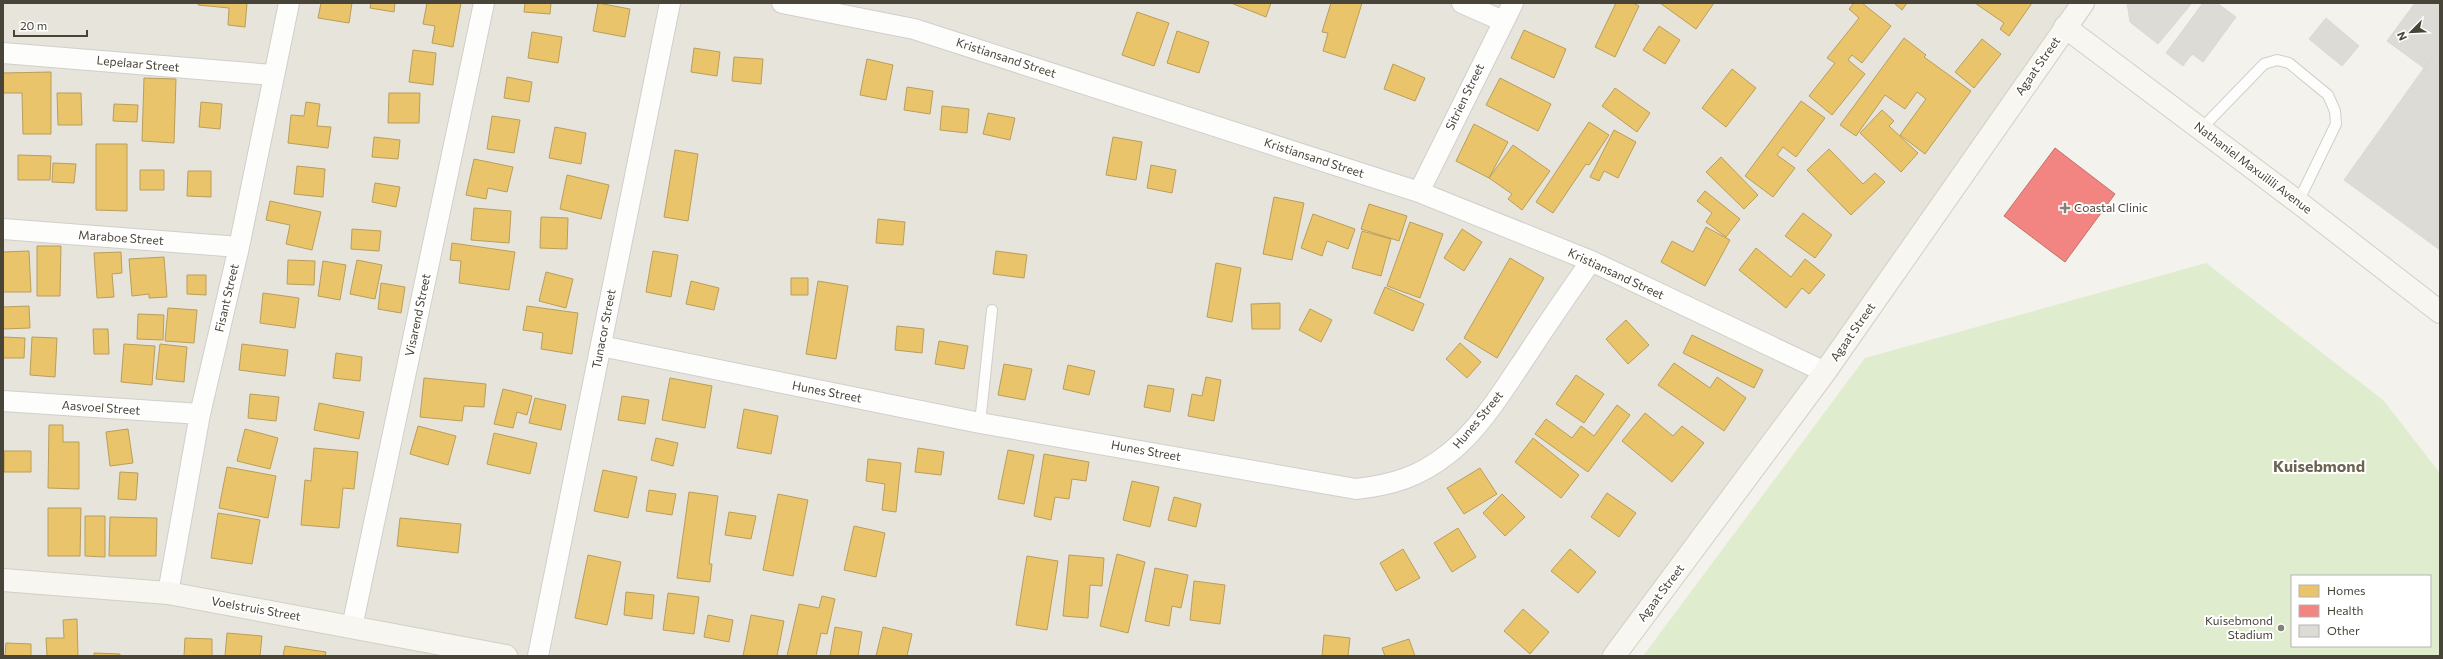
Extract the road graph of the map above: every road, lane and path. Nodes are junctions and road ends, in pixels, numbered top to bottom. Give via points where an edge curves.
1 (289, 3) edge
2 (484, 3) edge
3 (670, 3) edge
4 (782, 3) edge
5 (1462, 3) edge
6 (1513, 3) edge
7 (2083, 3) edge
8 (1503, 21) junction
9 (2065, 27) junction
10 (3, 53) edge
11 (273, 75) junction
12 (2201, 129) junction
13 (1419, 192) junction
14 (2298, 202) junction
15 (3, 230) edge
16 (239, 247) junction
17 (1591, 261) junction
18 (992, 310) dead end
19 (2440, 312) edge
20 (601, 346) junction
21 (1825, 372) junction
22 (3, 401) edge
23 (200, 414) junction
24 (980, 423) junction
25 (3, 580) edge
26 (168, 593) junction
27 (352, 627) junction
28 (506, 656) edge
29 (538, 656) edge
30 (1614, 656) edge

1 - 11 street, Fisant Street
2 - 27 street, Visarend Street
3 - 20 street, Tunacor Street
4 - 13 street, Kristiansand Street via 914,29
5 - 8 street
6 - 8 street, Sitrien Street
7 - 9 street, Agaat Street
8 - 13 street, Sitrien Street
9 - 12 street, Nathaniel Maxuilili Avenue
9 - 21 street, Agaat Street
10 - 11 street, Lepelaar Street
11 - 16 street, Fisant Street
12 - 14 street, Nathaniel Maxuilili Avenue
12 - 14 lane via 2264,64 2277,60 2289,63 2328,95 2335,111 2336,124
13 - 17 street, Kristiansand Street
14 - 19 street, Nathaniel Maxuilili Avenue
15 - 16 street, Maraboe Street
16 - 23 street, Fisant Street
17 - 21 street, Kristiansand Street
17 - 24 street, Hunes Street via 1505,387 1473,429 1449,454 1420,472 1388,485 1356,489
18 - 24 lane
20 - 24 street, Hunes Street
20 - 29 street, Tunacor Street
21 - 30 street, Agaat Street
22 - 23 street, Aasvoel Street
23 - 26 street, Fisant Street
25 - 26 street, Voelstruis Street
26 - 27 street, Voelstruis Street
27 - 28 street, Voelstruis Street

